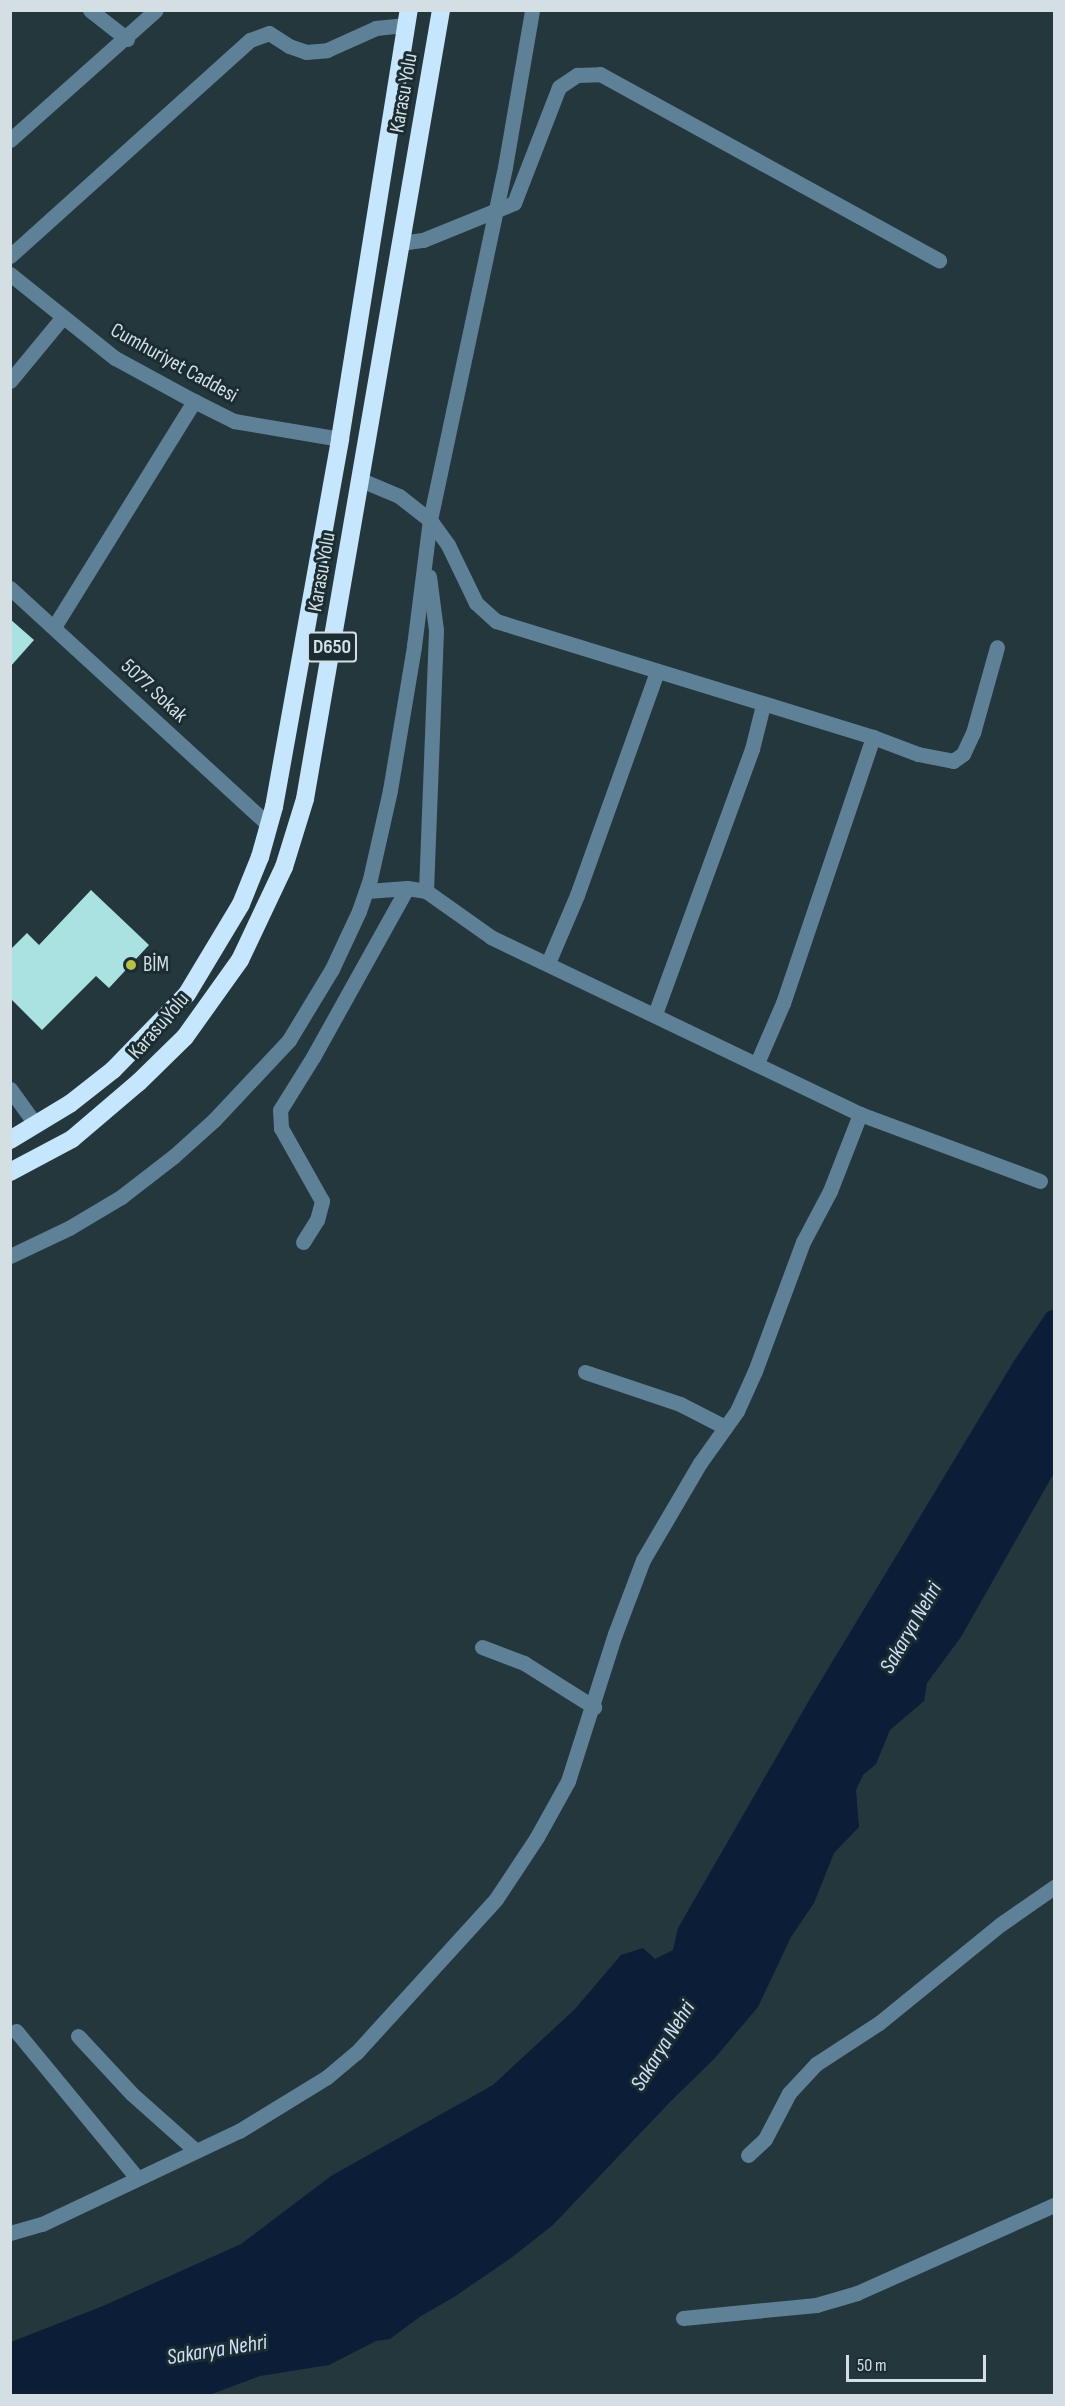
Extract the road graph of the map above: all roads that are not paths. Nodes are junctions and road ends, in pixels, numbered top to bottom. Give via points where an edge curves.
1 (90, 10) edge
2 (156, 10) edge
3 (441, 10) edge
4 (532, 10) edge
5 (407, 18) edge
6 (127, 39) junction
7 (10, 140) edge
8 (496, 211) junction
9 (401, 243) junction
10 (10, 256) edge
11 (939, 260) dead end
12 (10, 274) edge
13 (63, 318) junction
14 (10, 381) edge
15 (194, 401) junction
16 (340, 439) junction
17 (361, 480) junction
18 (430, 520) junction
19 (426, 552) junction
20 (10, 588) edge
21 (54, 627) junction
22 (997, 647) dead end
23 (657, 671) junction
24 (763, 705) junction
25 (873, 737) junction
26 (269, 825) junction
27 (407, 888) junction
28 (367, 891) junction
29 (426, 891) junction
30 (548, 963) junction
31 (655, 1014) junction
32 (757, 1063) junction
33 (10, 1089) edge
34 (860, 1114) junction
35 (36, 1125) junction
36 (10, 1140) edge
37 (10, 1172) edge
38 (1040, 1181) dead end
39 (303, 1242) dead end
40 (10, 1256) edge
41 (585, 1372) dead end
42 (725, 1427) junction
43 (482, 1647) dead end
44 (594, 1707) junction
45 (1054, 1887) edge
46 (16, 2031) dead end
47 (78, 2036) dead end
48 (195, 2150) junction
49 (748, 2155) dead end
50 (137, 2178) junction
51 (1054, 2205) edge
52 (10, 2233) edge
53 (683, 2318) dead end

1 - 6 street
2 - 6 street
3 - 9 highway, Karasu Yolu / D650
4 - 8 street
5 - 10 street via 327,50 306,52 269,33 250,40
5 - 16 highway, Karasu Yolu / D650
6 - 7 street
8 - 9 street via 423,240
8 - 11 street via 514,203 558,87 577,75 600,74
8 - 18 street
9 - 17 highway, Karasu Yolu / D650
12 - 13 street, Cumhuriyet Caddesi
13 - 14 street
13 - 15 street, Cumhuriyet Caddesi via 115,358
15 - 16 street, Cumhuriyet Caddesi via 234,421
15 - 21 street
16 - 26 highway, Karasu Yolu / D650
17 - 18 street via 399,496
17 - 37 highway, Karasu Yolu / D650 via 305,799 284,867 240,960 185,1037 139,1082 72,1139
18 - 19 street
18 - 23 street via 448,545 476,603 488,616 509,627
19 - 28 street via 392,778
19 - 29 street via 436,630
20 - 21 street, 5077. Sokak
21 - 26 street, 5077. Sokak
22 - 25 street via 973,733 957,760 918,754
23 - 24 street
23 - 30 street via 577,895
24 - 25 street
24 - 31 street via 752,749
25 - 32 street via 791,980
26 - 35 highway, Karasu Yolu / D650 via 241,904 187,994 113,1070
27 - 28 street
27 - 29 street
27 - 39 street via 280,1110 281,1128 321,1201 316,1220
28 - 40 street via 332,969 289,1040 214,1120 121,1197
29 - 30 street via 491,937
30 - 31 street
31 - 32 street
32 - 34 street
33 - 35 street
34 - 38 street
34 - 42 street via 830,1191 803,1242 755,1371 737,1411
35 - 36 highway, Karasu Yolu / D650
41 - 42 street via 680,1404
42 - 44 street via 643,1560 615,1634
43 - 44 street via 524,1663
44 - 48 street via 568,1781 537,1837 474,1925 356,2054 291,2100 239,2131
45 - 49 street via 1001,1924 879,2023 816,2064 789,2093 765,2139
46 - 50 street
47 - 48 street via 132,2094
48 - 50 street
50 - 52 street via 42,2224
51 - 53 street via 857,2293 816,2305

